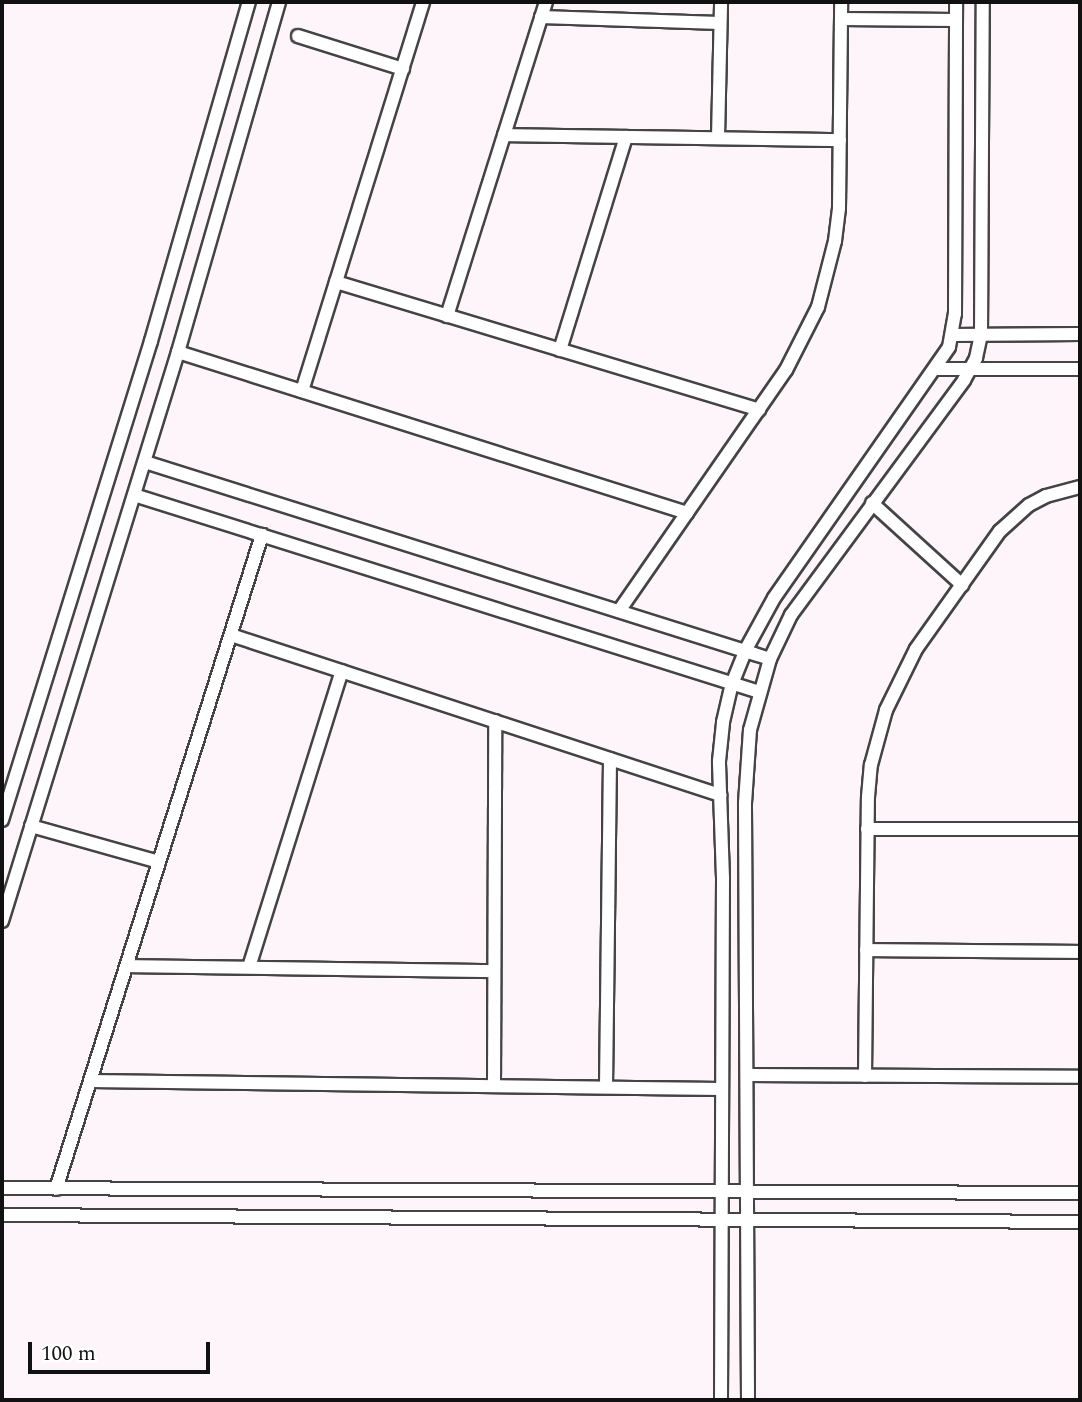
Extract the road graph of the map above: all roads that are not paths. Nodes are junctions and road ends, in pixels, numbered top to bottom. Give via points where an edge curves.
1 (249, 2) edge
2 (279, 2) edge
3 (423, 2) edge
4 (546, 2) edge
5 (721, 2) edge
6 (841, 2) edge
7 (956, 2) edge
8 (983, 2) edge
9 (541, 17) junction
10 (841, 19) junction
11 (956, 20) junction
12 (720, 23) junction
13 (298, 36) dead end
14 (403, 69) junction
15 (504, 135) junction
16 (626, 137) junction
17 (718, 138) junction
18 (840, 140) junction
19 (336, 282) junction
20 (447, 316) junction
21 (1080, 334) edge
22 (953, 335) junction
23 (981, 335) junction
24 (560, 350) junction
25 (178, 352) junction
26 (936, 369) junction
27 (971, 369) junction
28 (1080, 369) edge
29 (302, 391) junction
30 (759, 410) junction
31 (145, 462) junction
32 (1080, 487) edge
33 (134, 495) junction
34 (872, 503) junction
35 (687, 513) junction
36 (262, 535) junction
37 (962, 585) junction
38 (619, 611) junction
39 (231, 635) junction
40 (745, 651) junction
41 (770, 659) junction
42 (342, 671) junction
43 (732, 684) junction
44 (759, 692) junction
45 (495, 721) junction
46 (610, 759) junction
47 (720, 795) junction
48 (2, 820) edge
49 (31, 826) junction
50 (1080, 828) edge
51 (867, 829) junction
52 (159, 862) junction
53 (2, 920) edge
54 (866, 950) junction
55 (1080, 952) edge
56 (127, 966) junction
57 (249, 967) junction
58 (494, 971) junction
59 (747, 1075) junction
60 (865, 1076) junction
61 (1080, 1077) edge
62 (90, 1081) junction
63 (494, 1086) junction
64 (606, 1087) junction
65 (722, 1089) junction
66 (2, 1188) edge
67 (56, 1189) junction
68 (722, 1191) junction
69 (748, 1191) junction
70 (1080, 1193) edge
71 (2, 1215) edge
72 (722, 1220) junction
73 (748, 1220) junction
74 (1080, 1222) edge
75 (721, 1400) edge
76 (748, 1400) edge

1 - 48 street via 151,341
2 - 25 street
3 - 14 street
4 - 9 street
5 - 12 street
6 - 10 street
7 - 11 street
8 - 23 street
9 - 12 street
9 - 15 street
10 - 11 street
10 - 18 street
11 - 22 street
12 - 17 street
13 - 14 street
14 - 19 street
15 - 16 street
15 - 20 street
16 - 17 street
16 - 24 street
17 - 18 street
18 - 30 street via 839,208 829,274 804,338
19 - 20 street
19 - 29 street
20 - 24 street
21 - 23 street
22 - 23 street
22 - 26 street
23 - 27 street
24 - 30 street
25 - 29 street
25 - 31 street
26 - 27 street
26 - 40 street via 774,598
27 - 28 street
27 - 34 street
29 - 35 street
30 - 35 street
31 - 33 street
31 - 38 street
32 - 37 street via 1046,496 1014,517
33 - 36 street
33 - 49 street
34 - 37 street
34 - 41 street via 791,615
35 - 38 street
36 - 39 street
36 - 43 street
37 - 51 street via 911,656 886,710 871,765
38 - 40 street
39 - 42 street
39 - 52 street
40 - 41 street
40 - 43 street
41 - 44 street
42 - 45 street
42 - 57 street
43 - 44 street
43 - 47 street via 723,722
44 - 59 street via 746,766
45 - 46 street
45 - 58 street
46 - 47 street
46 - 64 street
47 - 65 street
49 - 52 street
49 - 53 street
50 - 51 street
51 - 54 street
52 - 56 street
54 - 55 street
54 - 60 street
56 - 57 street
56 - 62 street
57 - 58 street
58 - 63 street
59 - 60 street
59 - 69 street
60 - 61 street
62 - 63 street
62 - 67 street
63 - 64 street
64 - 65 street
65 - 68 street
66 - 67 street
67 - 68 street
68 - 69 street
68 - 72 street
69 - 70 street
69 - 73 street
71 - 72 street
72 - 73 street
72 - 75 street
73 - 74 street
73 - 76 street

